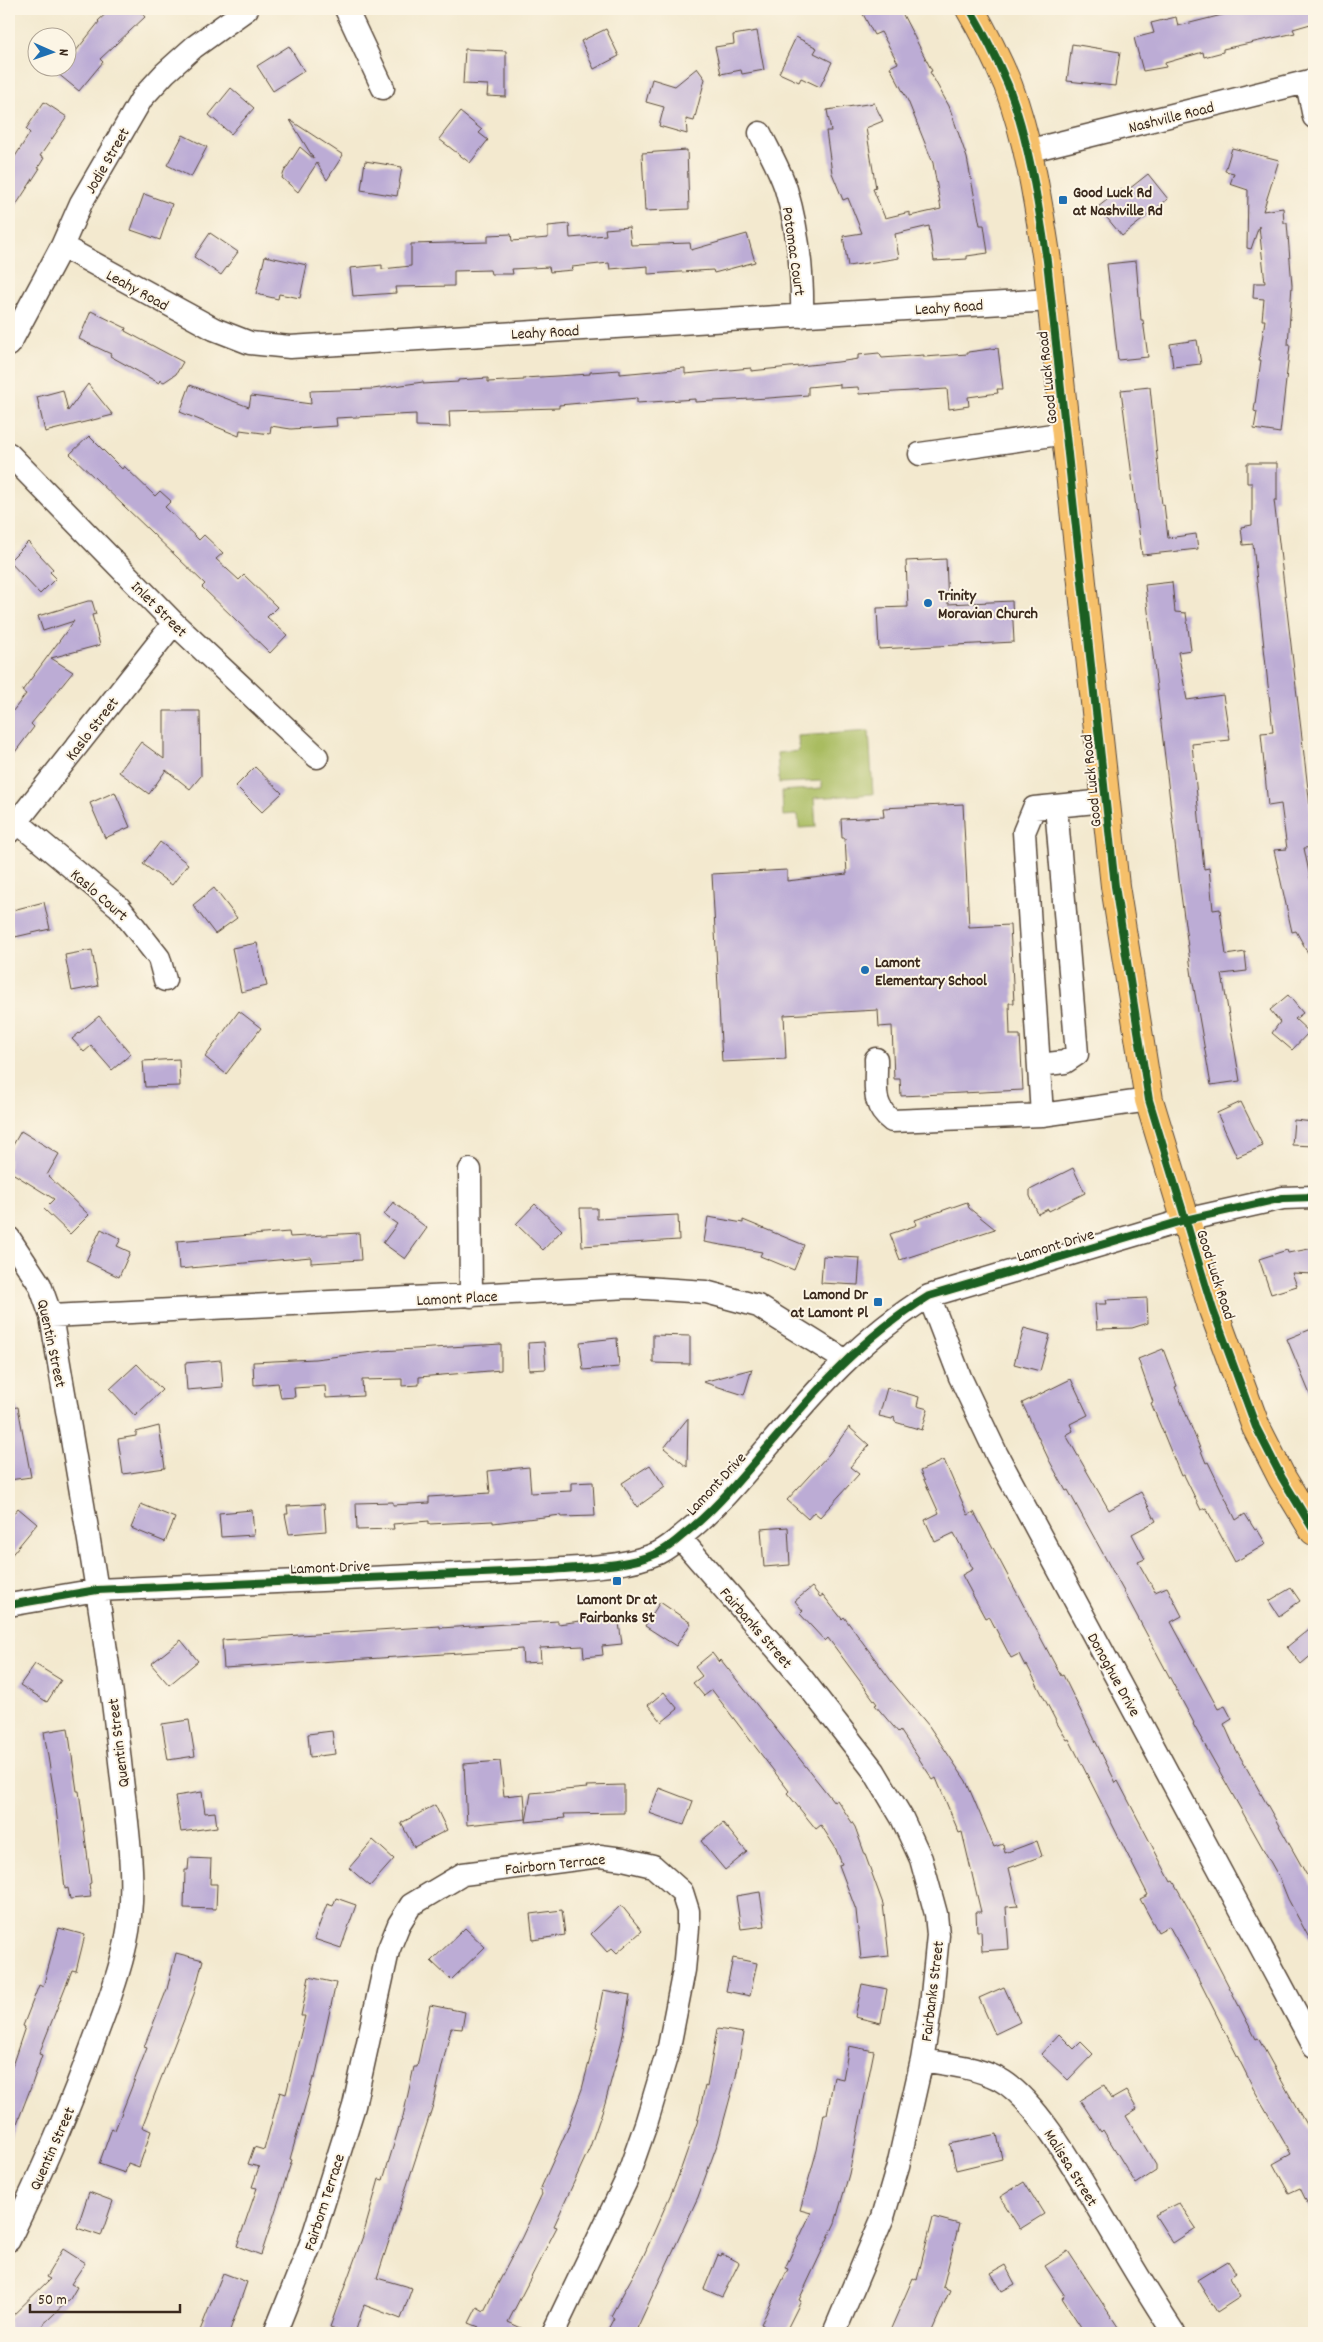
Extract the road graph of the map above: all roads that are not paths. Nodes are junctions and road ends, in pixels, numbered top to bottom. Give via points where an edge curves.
1 (247, 9) edge
2 (346, 9) edge
3 (970, 9) edge
4 (1310, 81) edge
5 (383, 88) dead end
6 (1314, 117) edge
7 (760, 132) dead end
8 (1027, 151) junction
9 (62, 246) junction
10 (1051, 300) junction
11 (802, 316) junction
12 (9, 345) edge
13 (1066, 433) junction
14 (9, 454) edge
15 (920, 454) dead end
16 (174, 623) junction
17 (317, 757) dead end
18 (1106, 801) junction
19 (1056, 806) junction
20 (13, 827) edge
21 (165, 980) dead end
22 (876, 1059) dead end
23 (1039, 1065) junction
24 (1149, 1100) junction
25 (1042, 1115) junction
26 (470, 1170) dead end
27 (1314, 1197) edge
28 (1185, 1220) junction
29 (9, 1238) edge
30 (471, 1296) junction
31 (929, 1296) junction
32 (51, 1316) junction
33 (846, 1361) junction
34 (1314, 1531) edge
35 (680, 1538) junction
36 (97, 1590) junction
37 (9, 1605) edge
38 (1314, 2046) edge
39 (922, 2060) junction
40 (9, 2240) edge
41 (275, 2333) edge
42 (552, 2333) edge
43 (834, 2333) edge
44 (1174, 2333) edge

1 - 9 street, Jodie Street via 194,47 142,98 95,178
2 - 5 street
3 - 8 main road, Good Luck Road via 1008,85
4 - 6 street
4 - 8 street, Nashville Road
7 - 11 street, Potomac Court via 785,188 795,225 803,291
8 - 10 main road, Good Luck Road
9 - 11 street, Leahy Road via 214,329 266,346
9 - 12 street, Jodie Street
10 - 11 street, Leahy Road
10 - 13 main road, Good Luck Road
13 - 15 street
13 - 18 main road, Good Luck Road
14 - 16 street, Inlet Street
16 - 17 street, Inlet Street
16 - 20 street, Kaslo Street
18 - 19 street
18 - 24 main road, Good Luck Road via 1126,961
19 - 23 street via 1034,808 1024,832
19 - 23 street via 1077,1054 1065,1062
20 - 21 street, Kaslo Court via 119,907 159,958
22 - 25 street via 877,1101 881,1113 892,1121
23 - 25 street
24 - 25 street
24 - 28 main road, Good Luck Road
26 - 30 street
27 - 28 street, Lamont Drive via 1283,1198
28 - 31 street, Lamont Drive
28 - 34 main road, Good Luck Road via 1213,1310 1256,1427
29 - 32 street, Quentin Street via 40,1285
30 - 32 street, Lamont Place
30 - 33 street, Lamont Place via 630,1287 706,1292 758,1306
31 - 33 street, Lamont Drive via 876,1332
31 - 38 street, Donoghue Drive via 960,1377 997,1455
32 - 36 street, Quentin Street
33 - 35 street, Lamont Drive via 706,1517
35 - 36 street, Lamont Drive via 657,1553 624,1562 577,1568
35 - 39 street, Fairbanks Street via 800,1677 874,1771 902,1818 921,1859 936,1914 938,1935
36 - 37 street, Lamont Drive
36 - 40 street, Quentin Street via 130,1855 130,1917 111,1993 73,2098
39 - 43 street, Fairbanks Street via 883,2217
39 - 44 street, Malissa Street via 965,2067 1000,2080 1037,2113
41 - 42 street, Fairborn Terrace via 311,2242 354,2106 388,1951 411,1905 463,1874 600,1856 653,1866 682,1892 688,1912 684,1970 668,2047 626,2181

